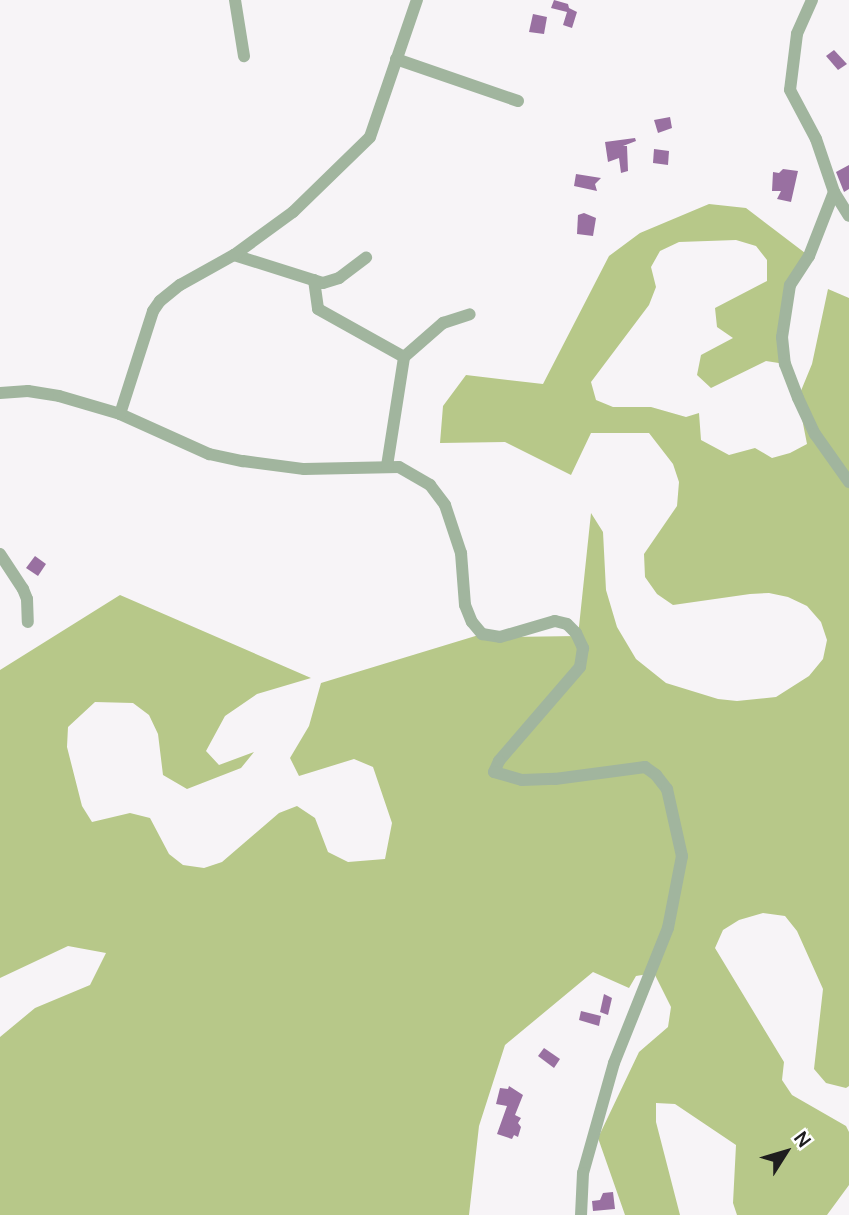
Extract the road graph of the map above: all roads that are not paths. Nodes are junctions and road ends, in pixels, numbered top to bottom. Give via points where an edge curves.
1 (235, 0) edge
2 (417, 0) edge
3 (812, 0) edge
4 (244, 56) dead end
5 (396, 59) junction
6 (518, 101) dead end
7 (834, 192) junction
8 (849, 216) edge
9 (234, 255) junction
10 (366, 258) dead end
11 (314, 280) junction
12 (470, 314) dead end
13 (404, 357) junction
14 (0, 393) edge
15 (120, 414) junction
16 (387, 466) junction
17 (849, 482) edge
18 (0, 554) edge
19 (28, 622) dead end
20 (581, 1215) edge

1 - 4 street
2 - 5 street
3 - 7 street via 797,34 790,90 816,139
5 - 6 street
5 - 9 street via 370,137 293,212
7 - 8 street
7 - 17 street via 809,256 790,285 782,337 785,364 798,398
9 - 11 street
9 - 15 street via 160,301
10 - 11 street via 333,282
11 - 13 street via 318,309
12 - 13 street via 435,328
13 - 16 street
14 - 15 street via 59,396
15 - 16 street via 209,454 243,461 304,468
16 - 20 street via 418,475 445,505 461,553 465,605 482,634 500,637 555,621 576,632 583,648 580,667 494,772 522,780 555,779 645,767 667,789 682,856 680,874 668,928 614,1063 583,1173
18 - 19 street via 23,589

